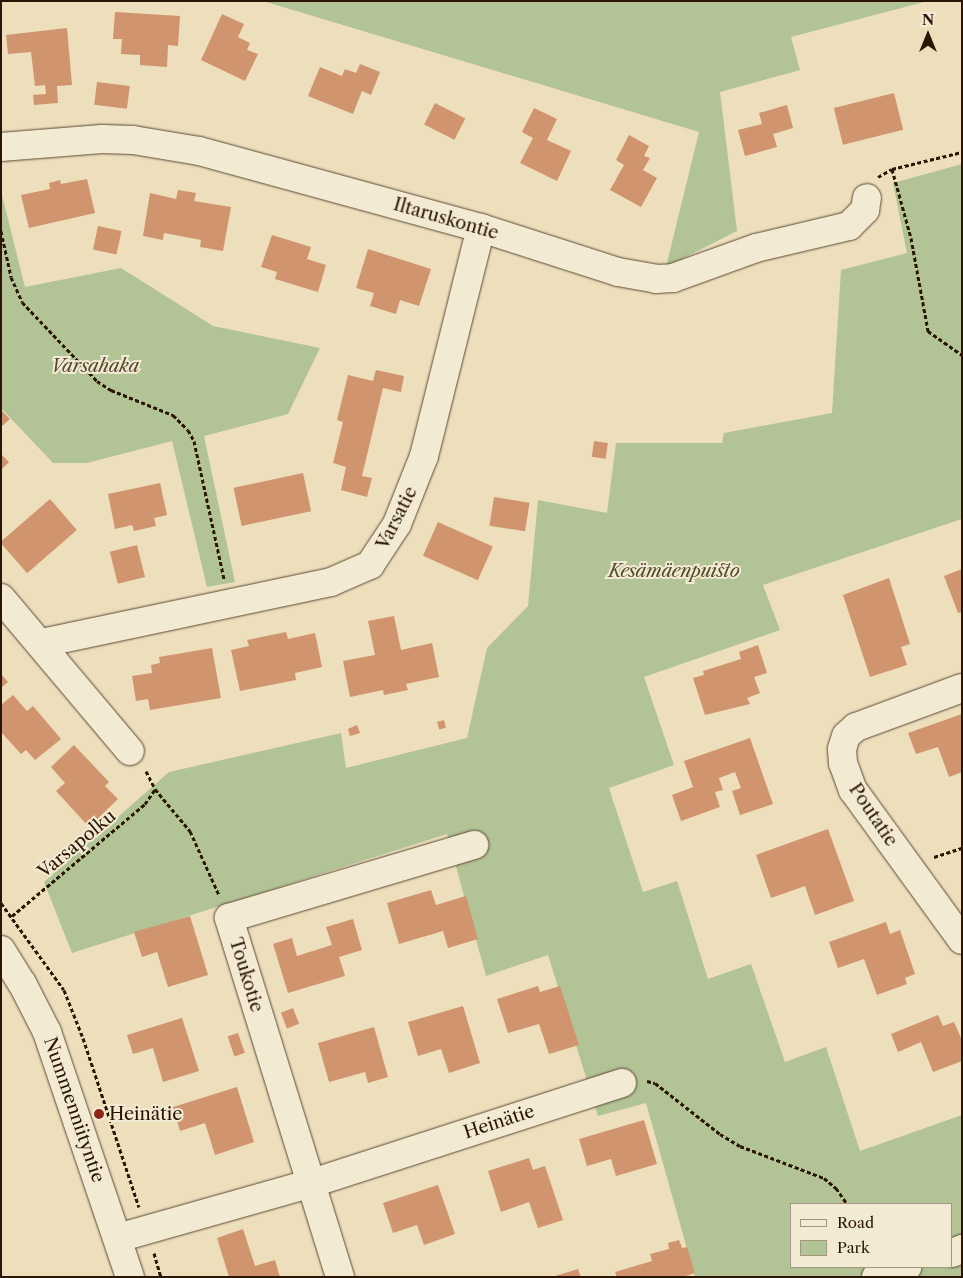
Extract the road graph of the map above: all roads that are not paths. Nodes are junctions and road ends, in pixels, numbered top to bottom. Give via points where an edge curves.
1 (1, 147) edge
2 (866, 198) road end
3 (482, 228) junction
4 (1, 598) edge
5 (42, 643) junction
6 (962, 688) edge
7 (130, 750) road end
8 (474, 845) dead end
9 (962, 940) edge
10 (1, 950) edge
11 (622, 1083) road end
12 (310, 1184) junction
13 (118, 1238) junction
14 (905, 1268) edge
15 (130, 1277) edge
16 (340, 1277) edge
17 (876, 1277) edge

1 - 3 street, Iltaruskontie via 102,139 181,148 232,158
2 - 3 street, Iltaruskontie via 865,210 849,226 756,248 673,278 656,279 618,272
3 - 5 street, Varsatie via 424,456 410,496 384,548 370,565 352,575
4 - 5 street
5 - 7 street
6 - 9 street, Poutatie via 856,727 846,736 842,749 843,763 853,790
8 - 12 street, Toukotie via 229,918
10 - 13 street, Nummenniityntie via 22,982 47,1032
11 - 12 street, Heinätie
12 - 13 street, Heinätie
12 - 16 street, Toukotie
13 - 15 street, Nummenniityntie
14 - 17 street

